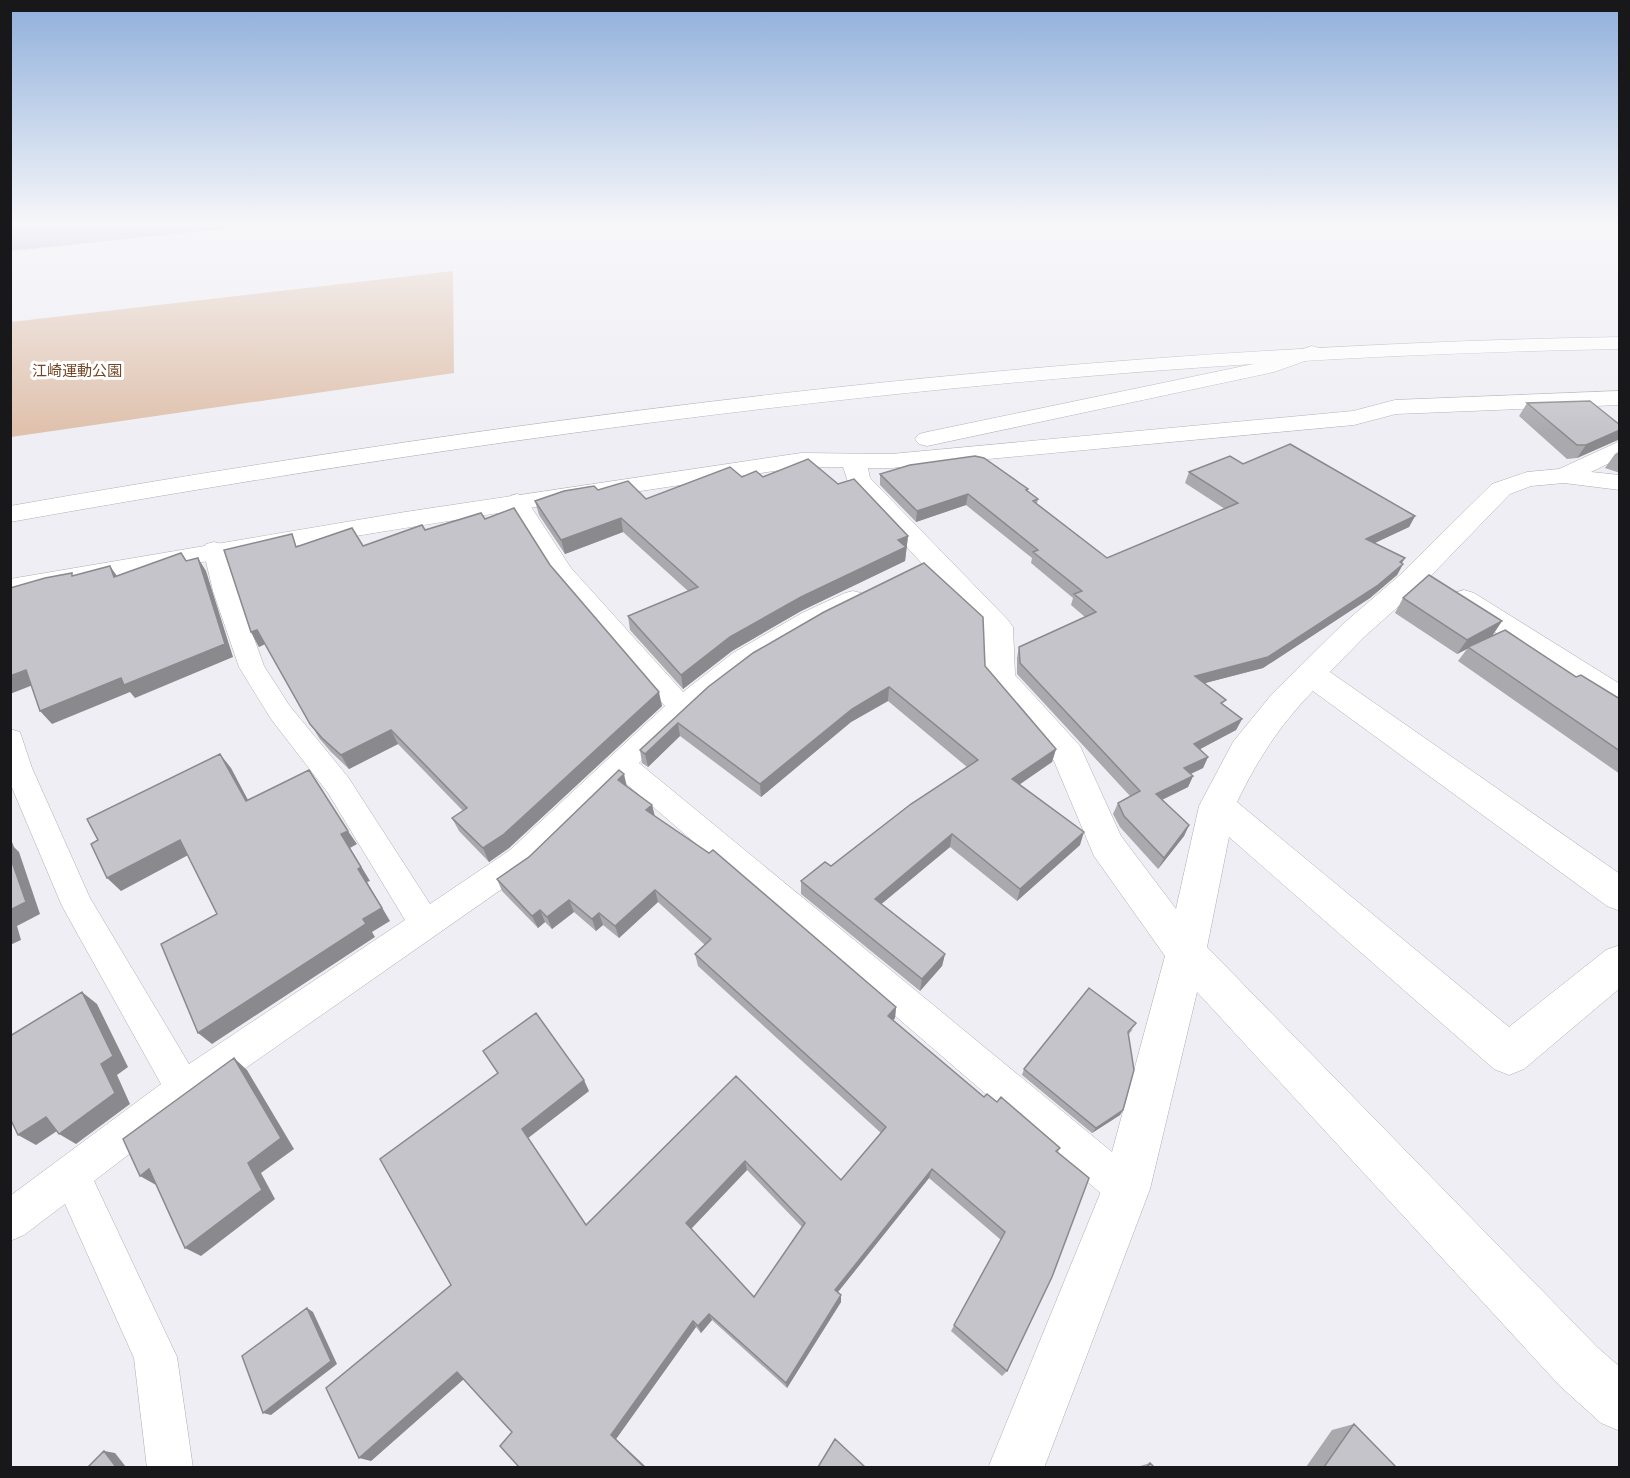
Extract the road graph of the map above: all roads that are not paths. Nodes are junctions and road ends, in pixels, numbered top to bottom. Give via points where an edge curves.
1 (1620, 343) edge
2 (1312, 352) junction
3 (1620, 398) edge
4 (1620, 448) edge
5 (854, 461) junction
6 (1564, 476) junction
7 (1620, 483) edge
8 (517, 500) junction
9 (10, 514) edge
10 (214, 549) junction
11 (935, 558) junction
12 (1420, 571) junction
13 (904, 574) edge
14 (10, 588) edge
15 (873, 589) edge
16 (1311, 674) junction
17 (1620, 699) edge
18 (681, 707) junction
19 (10, 740) edge
20 (621, 765) junction
21 (1217, 806) junction
22 (1620, 895) edge
23 (426, 926) junction
24 (1186, 953) junction
25 (1620, 963) edge
26 (184, 1089) junction
27 (72, 1176) junction
28 (1126, 1189) junction
29 (10, 1221) edge
30 (1620, 1404) edge
31 (170, 1467) edge
32 (1016, 1467) edge

1 - 2 street
2 - 5 street via 1274,366 871,451
2 - 9 street via 1040,374 716,408 420,446
3 - 5 street via 1395,407 1354,418 891,461
4 - 6 street
5 - 8 street via 801,460
5 - 11 street via 858,480
6 - 7 street
6 - 12 street via 1527,479 1501,489
8 - 10 street
8 - 18 lane via 563,573
10 - 14 street
10 - 23 lane via 252,668 280,712 338,785
11 - 13 lane
11 - 24 street via 998,627 1000,678 1068,755 1107,845
12 - 16 street
12 - 17 street
15 - 18 lane via 810,619 742,659
16 - 21 street via 1283,702 1245,751
16 - 22 street
18 - 20 lane
19 - 26 lane via 18,768 78,906
20 - 23 lane via 521,859
20 - 28 lane
21 - 24 street
21 - 25 street via 1509,1054
23 - 26 lane
24 - 28 street
24 - 30 street via 1579,1367
26 - 27 lane
27 - 29 lane
27 - 31 lane via 155,1357
28 - 32 street

